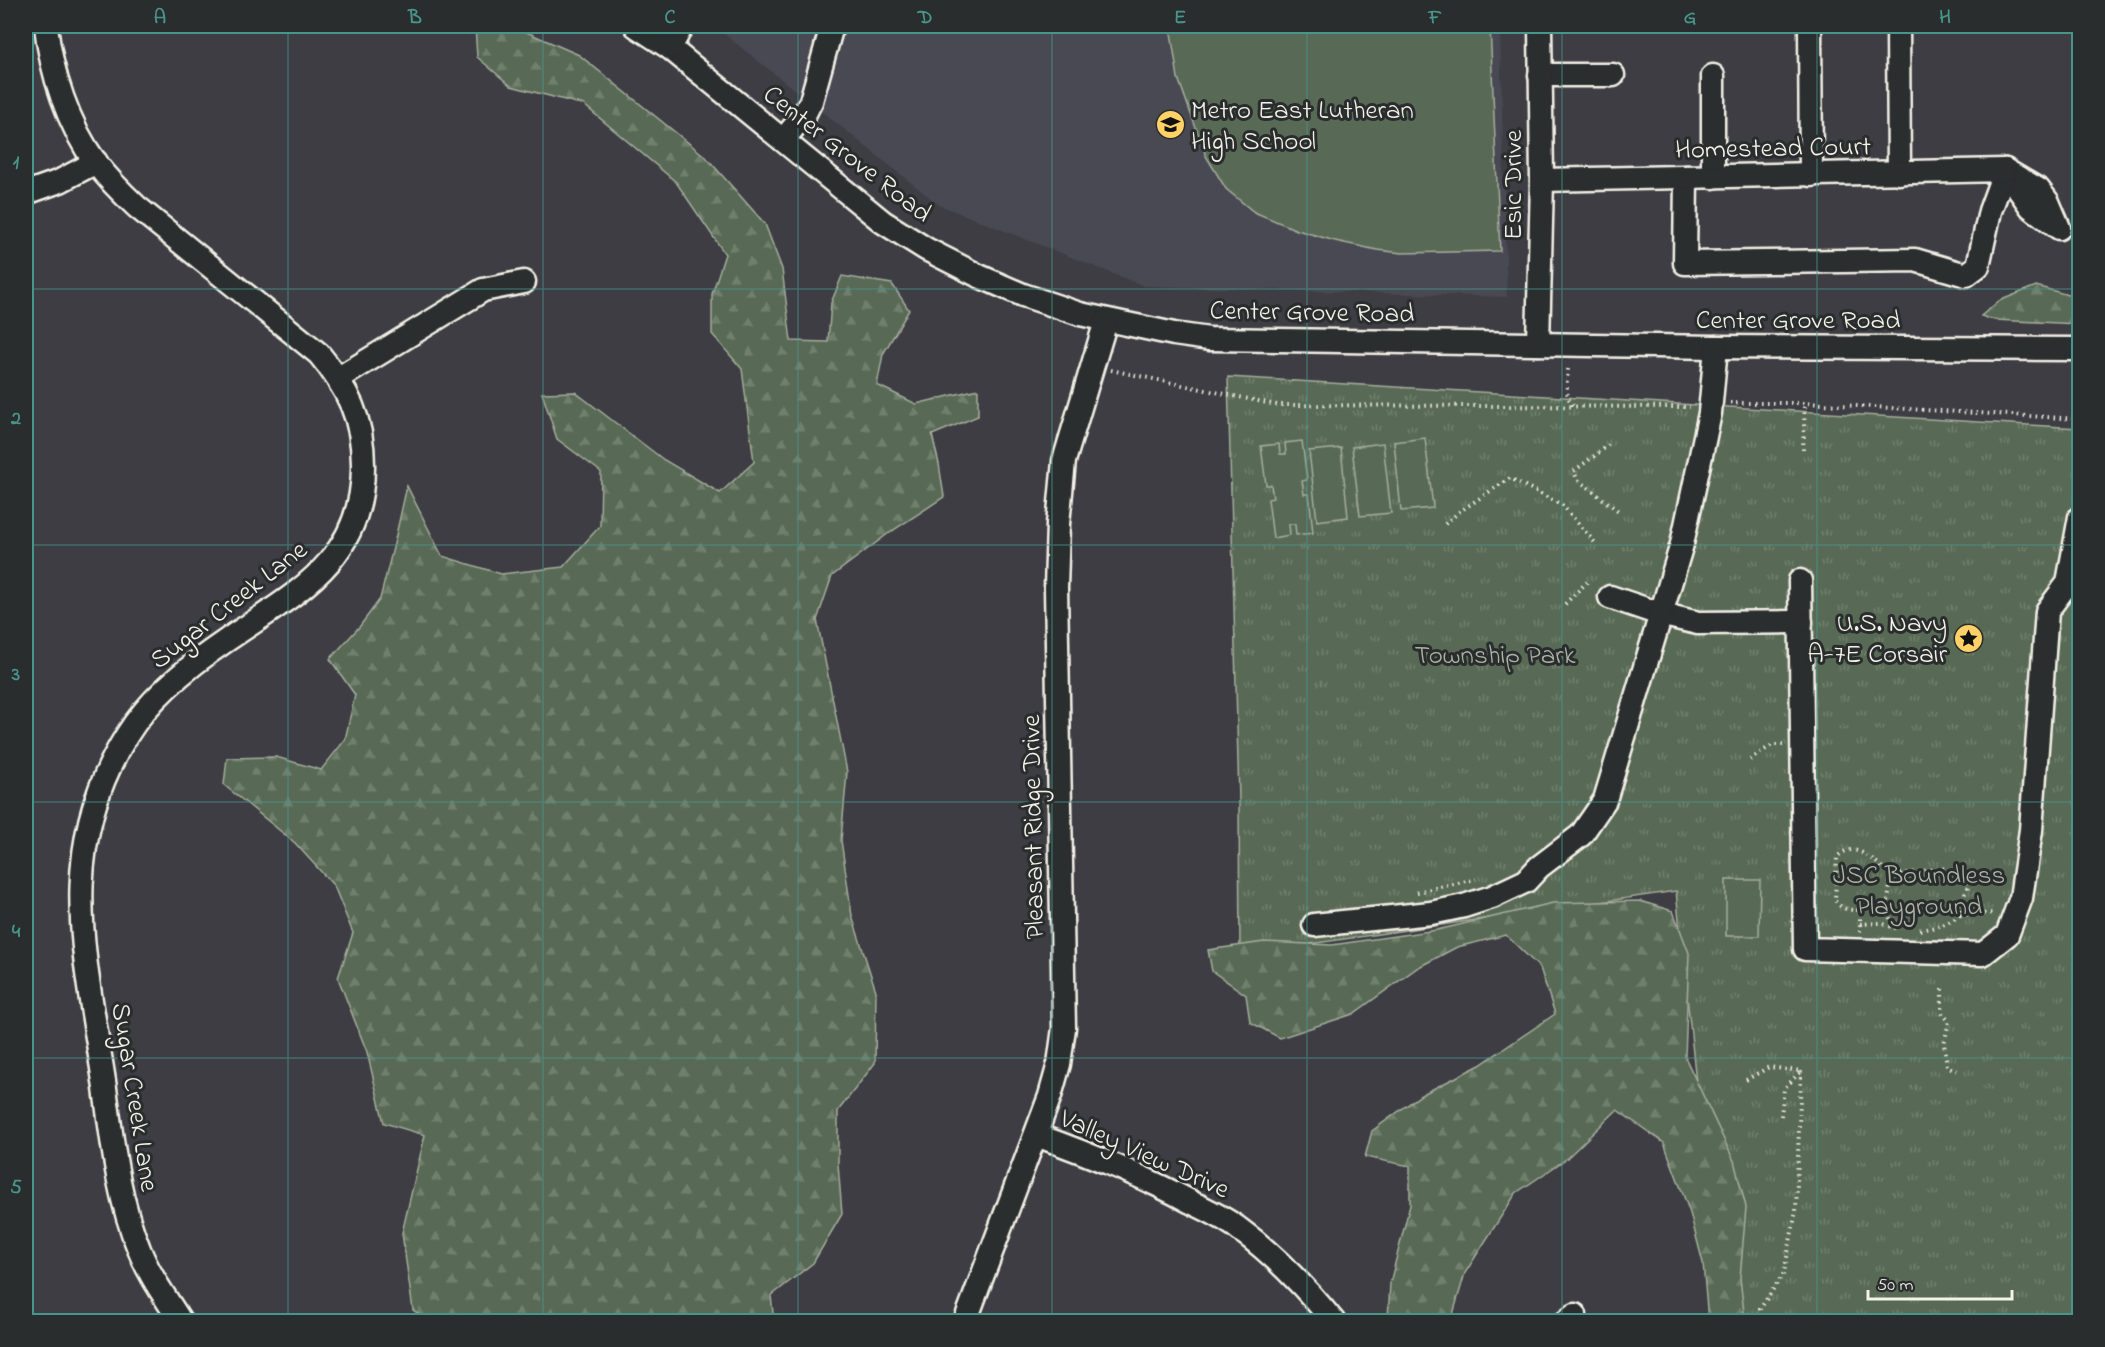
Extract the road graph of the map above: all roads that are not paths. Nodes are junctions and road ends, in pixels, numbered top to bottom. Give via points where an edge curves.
1 (46, 26) edge
2 (636, 26) edge
3 (682, 26) edge
4 (832, 26) edge
5 (1540, 26) edge
6 (1810, 26) edge
7 (1898, 26) edge
8 (670, 48) junction
9 (1540, 75) junction
10 (1613, 75) dead end
11 (1713, 76) dead end
12 (783, 140) junction
13 (96, 162) junction
14 (1899, 173) junction
15 (1811, 175) junction
16 (1686, 177) junction
17 (1713, 177) junction
18 (1542, 180) junction
19 (26, 193) edge
20 (524, 282) dead end
21 (1106, 321) junction
22 (1538, 344) junction
23 (1716, 347) junction
24 (2079, 349) edge
25 (339, 378) junction
26 (2079, 518) edge
27 (1800, 580) dead end
28 (1610, 597) dead end
29 (1660, 615) junction
30 (1801, 622) junction
31 (1314, 926) dead end
32 (1036, 1135) junction
33 (181, 1322) edge
34 (965, 1322) edge
35 (1334, 1322) edge

1 - 13 street, Sugar Creek Lane via 70,116
2 - 8 street, Center Grove Road
3 - 8 street
4 - 12 street via 811,101
5 - 9 street, Esic Drive
6 - 15 street
7 - 14 street
8 - 12 street, Center Grove Road
9 - 10 street
9 - 18 street, Esic Drive
11 - 17 street
12 - 21 street, Center Grove Road via 883,222 926,249 1023,295
13 - 19 street
13 - 25 street, Sugar Creek Lane via 137,207 319,354
14 - 15 street, Homestead Court
14 - 16 street, Homestead Court via 2005,170 1990,211 1978,266 1966,275 1916,260 1686,263
15 - 17 street, Homestead Court
16 - 17 street, Homestead Court
16 - 18 street, Homestead Court
18 - 22 street, Esic Drive
20 - 25 street via 483,290
21 - 22 street, Center Grove Road via 1209,339
21 - 32 street, Pleasant Ridge Drive via 1064,461 1058,524 1064,1028 1059,1064
22 - 23 street, Center Grove Road
23 - 24 street, Center Grove Road
23 - 29 street via 1710,403 1682,544
25 - 33 street, Sugar Creek Lane via 360,429 363,468 359,502 340,548 308,585 225,641 153,699 110,763 87,830 80,896 83,945 123,1203 147,1268
26 - 30 street via 2068,583 2047,611 2031,830 2021,898 2007,935 1983,954 1805,949
27 - 30 street
28 - 29 street
29 - 30 street via 1698,623
29 - 31 street via 1605,800 1581,835 1526,881 1492,897 1431,913
32 - 34 street, Pleasant Ridge Drive
32 - 35 street, Valley View Drive via 1158,1184 1239,1229 1278,1261

